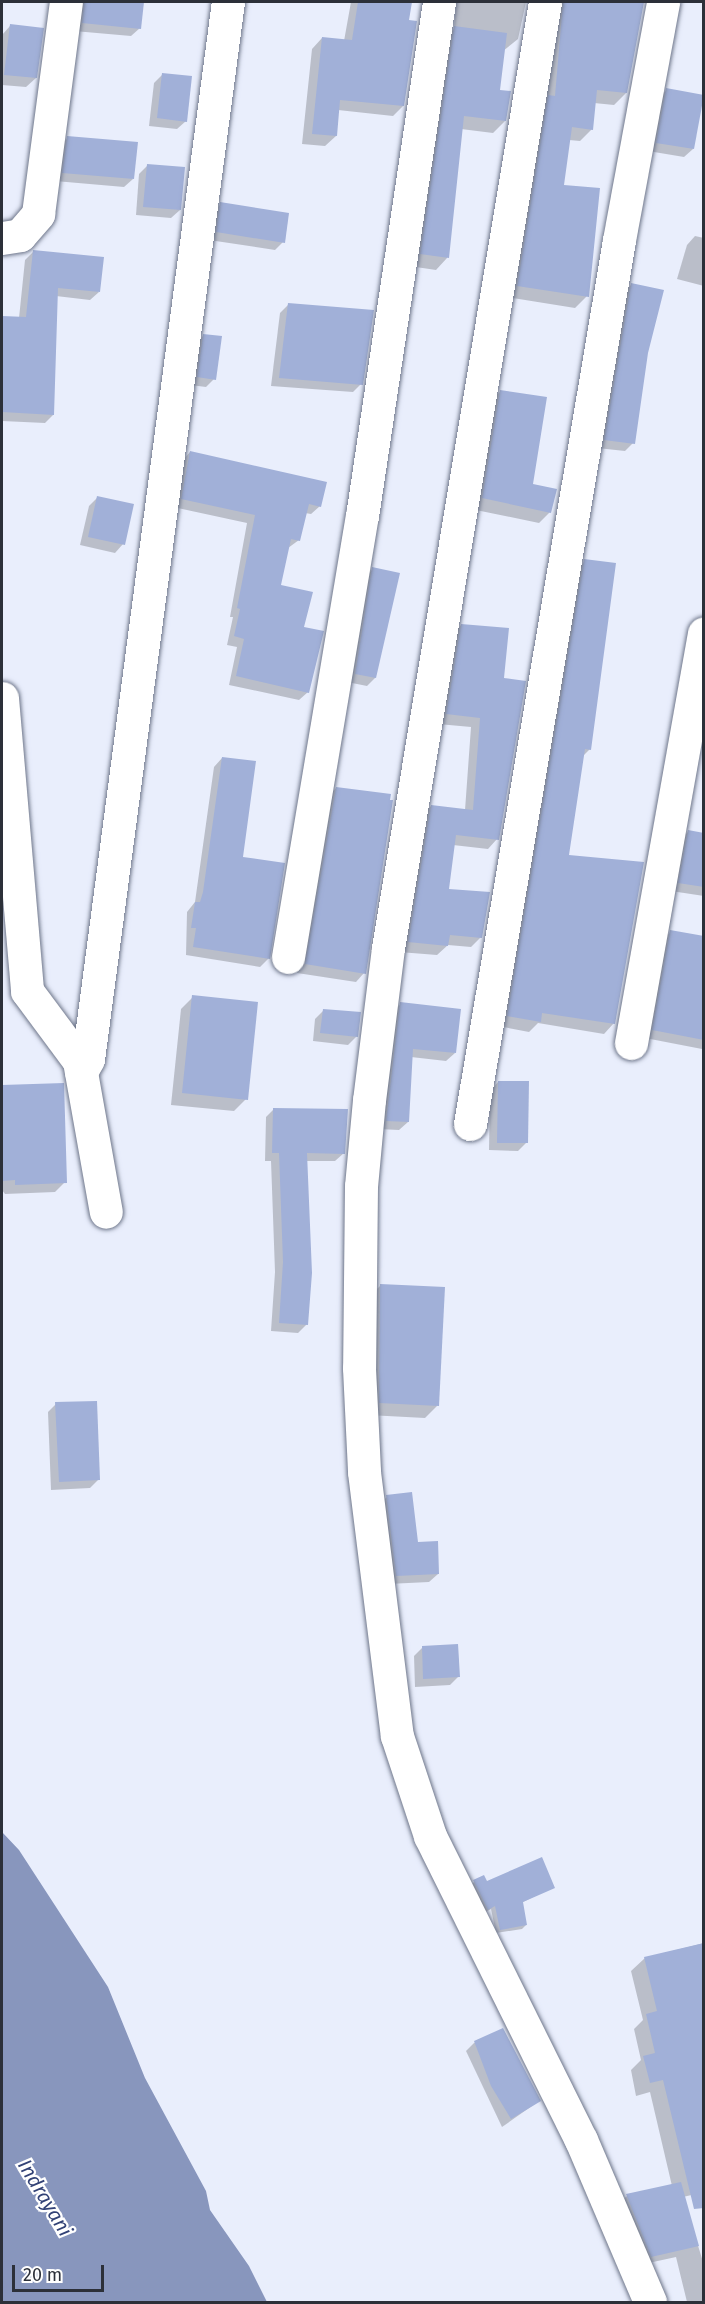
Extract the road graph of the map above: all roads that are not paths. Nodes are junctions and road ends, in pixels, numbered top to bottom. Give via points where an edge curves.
1 (66, 2) edge
2 (228, 2) edge
3 (439, 2) edge
4 (545, 2) edge
5 (663, 2) edge
6 (2, 238) edge
7 (704, 633) edge
8 (2, 698) edge
9 (9, 893) edge
10 (288, 957) dead end
11 (631, 1043) dead end
12 (81, 1072) junction
13 (470, 1124) dead end
14 (106, 1212) dead end
15 (650, 2302) edge

1 - 6 street via 38,214 20,235
2 - 12 street via 92,1036
3 - 10 street via 360,527
4 - 15 street via 388,948 361,1186 359,1368 364,1472 397,1736 430,1836 581,2140
5 - 13 street via 619,240
7 - 11 street
8 - 9 street
9 - 12 street via 27,991 79,1061
12 - 14 street

